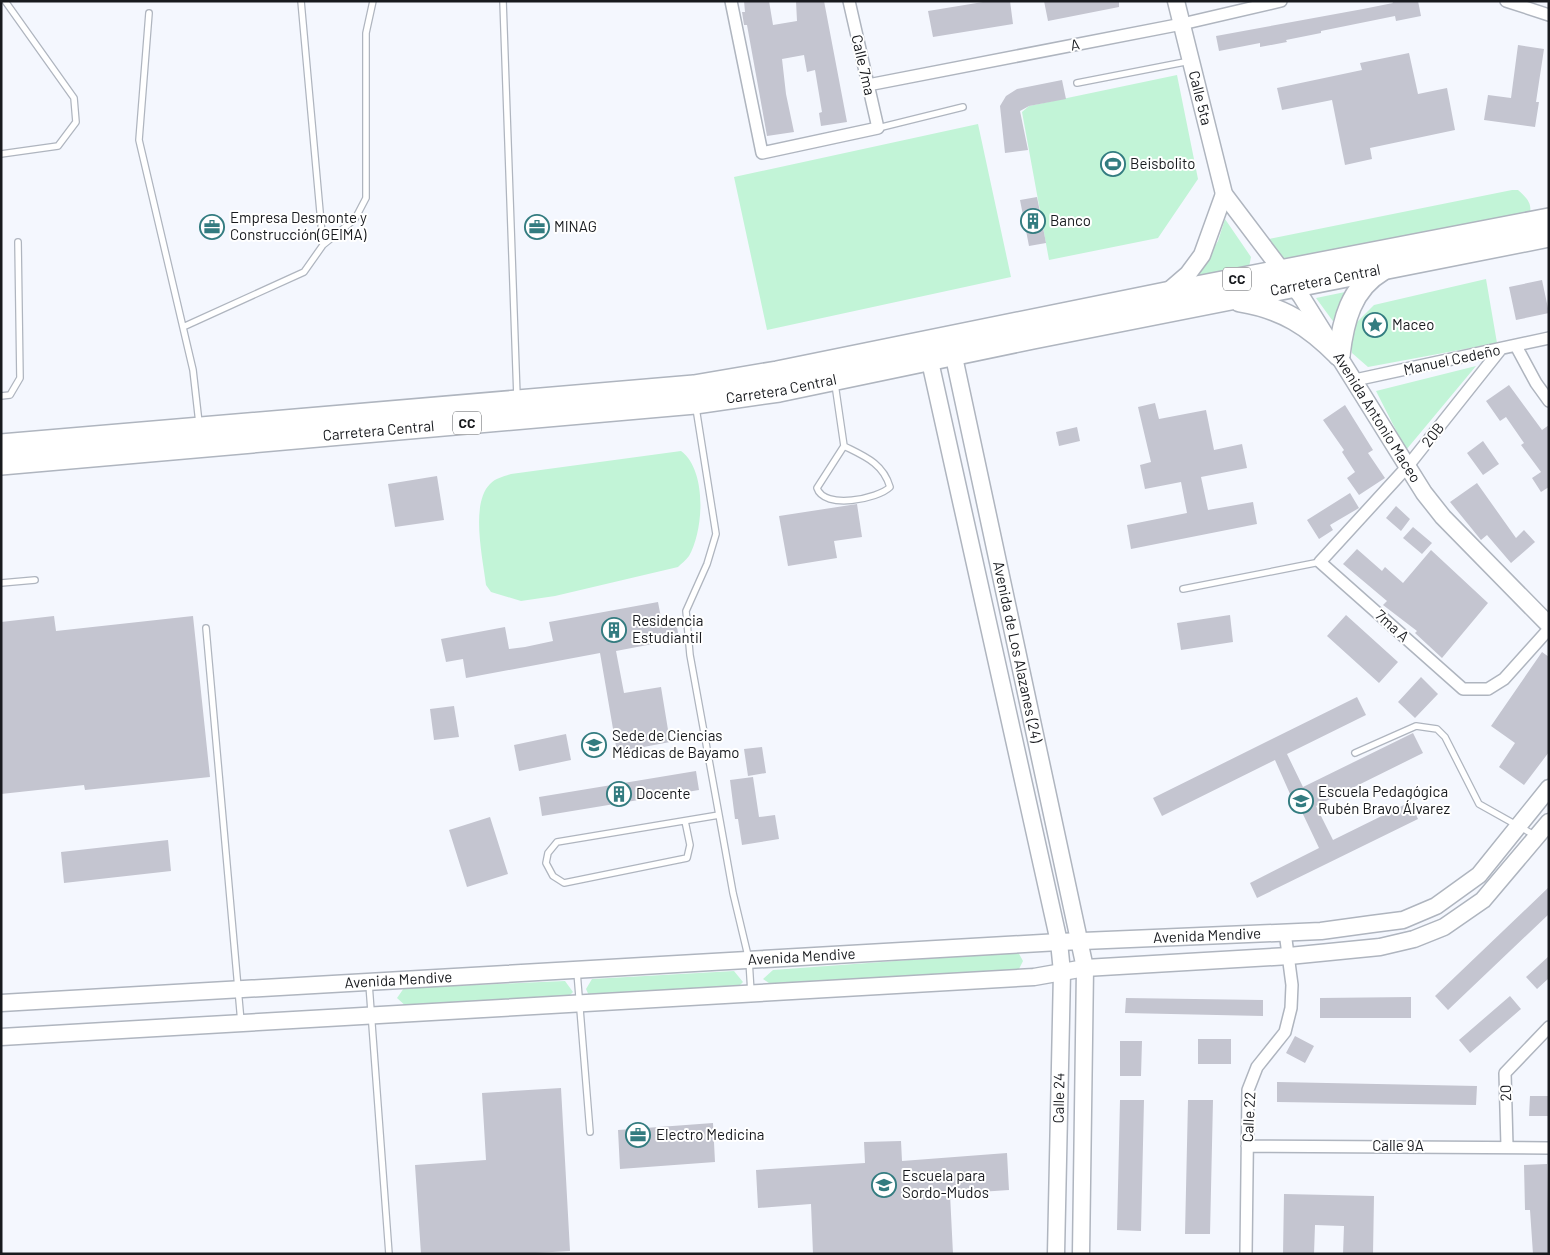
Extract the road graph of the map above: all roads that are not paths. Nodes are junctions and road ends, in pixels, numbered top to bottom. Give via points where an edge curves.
1 (6, 1) edge
2 (301, 1) edge
3 (372, 1) edge
4 (504, 1) edge
5 (731, 1) edge
6 (849, 1) edge
7 (1176, 1) edge
8 (1281, 1) edge
9 (1506, 1) edge
10 (149, 13) dead end
11 (1549, 15) edge
12 (1182, 24) junction
13 (1191, 61) junction
14 (868, 84) junction
15 (1077, 84) dead end
16 (963, 107) dead end
17 (878, 128) junction
18 (1, 154) edge
19 (1224, 194) junction
20 (1549, 219) edge
21 (1549, 236) edge
22 (18, 242) dead end
23 (323, 245) junction
24 (1386, 268) junction
25 (1288, 278) junction
26 (1166, 293) junction
27 (1221, 301) junction
28 (183, 327) junction
29 (1549, 338) edge
30 (952, 346) junction
31 (1516, 346) junction
32 (1500, 350) junction
33 (928, 351) junction
34 (1339, 355) junction
35 (834, 380) junction
36 (1355, 380) junction
37 (694, 394) junction
38 (1, 396) edge
39 (1549, 401) edge
40 (518, 409) junction
41 (200, 438) junction
42 (1, 445) edge
43 (844, 446) junction
44 (1, 464) edge
45 (1407, 467) junction
46 (1320, 562) junction
47 (35, 580) dead end
48 (1, 582) edge
49 (1182, 590) dead end
50 (1549, 625) edge
51 (206, 628) dead end
52 (1549, 629) edge
53 (1354, 753) dead end
54 (1549, 788) edge
55 (719, 815) junction
56 (685, 820) junction
57 (1549, 822) edge
58 (1520, 827) junction
59 (1538, 837) junction
60 (1286, 932) junction
61 (1081, 941) junction
62 (1059, 942) junction
63 (1289, 956) junction
64 (749, 960) junction
65 (1086, 968) junction
66 (577, 970) junction
67 (1062, 972) junction
68 (369, 982) junction
69 (238, 989) junction
70 (751, 993) junction
71 (1, 1003) edge
72 (580, 1003) junction
73 (372, 1016) junction
74 (241, 1023) junction
75 (1549, 1027) edge
76 (1, 1037) edge
77 (590, 1132) dead end
78 (1248, 1146) junction
79 (1507, 1146) junction
80 (1549, 1148) edge
81 (389, 1254) edge
82 (1056, 1254) edge
83 (1080, 1254) edge
84 (1246, 1254) edge

1 - 18 lane via 74,98 76,122 58,146
2 - 23 lane
3 - 23 lane via 366,33 366,198 355,219
4 - 40 lane
5 - 17 street via 762,153
6 - 14 street, Calle 7ma
7 - 12 street, Calle 5ta
8 - 12 street, A
9 - 11 street
10 - 28 lane via 139,140
12 - 13 street, Calle 5ta
12 - 14 street, A
13 - 15 lane
13 - 19 street, Calle 5ta
14 - 17 street, Calle 7ma
16 - 17 lane
19 - 25 street, Avenida Antonio Maceo
19 - 26 street via 1202,255 1188,274
20 - 25 highway, Carretera Central / CC
21 - 24 highway, Carretera Central / CC
22 - 38 lane via 20,378 10,395
23 - 28 lane via 304,272
24 - 25 highway, Carretera Central / CC
24 - 34 highway via 1364,284 1350,307 1342,327
25 - 26 highway, Carretera Central / CC
25 - 27 highway, Carretera Central / CC
25 - 34 street, Avenida Antonio Maceo
26 - 30 highway, Carretera Central / CC
27 - 30 highway, Carretera Central / CC
27 - 34 highway via 1241,301 1293,317 1316,332
28 - 41 lane via 193,370
29 - 31 street, Manuel Cedeño
30 - 33 highway, Carretera Central / CC
30 - 61 street, Avenida de Los Alazanes (24)
31 - 32 street, Manuel Cedeño
31 - 39 street
32 - 36 street, Manuel Cedeño
32 - 45 street, 20B
33 - 35 highway, Carretera Central / CC
33 - 37 highway, Carretera Central / CC via 777,372
33 - 62 street, Avenida de Los Alazanes (24)
34 - 36 street, Avenida Antonio Maceo
35 - 37 highway, Carretera Central / CC via 779,391
35 - 43 lane
36 - 45 street, Avenida Antonio Maceo
37 - 40 highway, Carretera Central / CC
37 - 55 lane via 716,534 707,564 686,611 690,655
40 - 41 highway, Carretera Central / CC
41 - 42 highway, Carretera Central / CC
41 - 44 highway, Carretera Central / CC
43 - 43 lane via 817,488 819,494 837,501 883,494 890,487 887,477 875,462
45 - 46 street, 20B
45 - 50 street, Avenida Antonio Maceo via 1443,517
46 - 49 lane
46 - 52 street, 7ma A via 1463,689 1488,689 1504,679
47 - 48 lane
51 - 69 lane
53 - 58 lane via 1416,726 1437,729 1446,737 1479,804
54 - 58 street, Avenida Mendive
55 - 56 lane
55 - 64 lane
56 - 56 lane via 557,842 548,853 546,863 553,876 564,883 687,858 690,845
57 - 59 street, Avenida Mendive
58 - 59 lane
58 - 60 street, Avenida Mendive via 1479,875 1436,906 1403,920 1321,931
59 - 63 street, Avenida Mendive via 1483,900 1444,927 1414,939 1380,947
60 - 61 street, Avenida Mendive
60 - 63 street, Calle 22
61 - 62 street, Avenida Mendive
61 - 65 street, Avenida de Los Alazanes (24)
62 - 64 street, Avenida Mendive
62 - 67 street, Calle 24
63 - 65 street, Avenida Mendive
63 - 78 street, Calle 22 via 1291,1008 1285,1032 1258,1067 1248,1090
64 - 66 street, Avenida Mendive
64 - 70 lane
65 - 67 street, Avenida Mendive
65 - 83 street, Calle 24
66 - 68 street, Avenida Mendive
66 - 72 lane
67 - 70 street, Avenida Mendive via 1034,977
67 - 82 street, Calle 24
68 - 69 street, Avenida Mendive
68 - 73 lane
69 - 71 street, Avenida Mendive
69 - 74 lane
70 - 72 street, Avenida Mendive
72 - 73 street, Avenida Mendive
72 - 77 lane
73 - 74 street, Avenida Mendive
73 - 81 lane
74 - 76 street, Avenida Mendive
75 - 79 street, 20 via 1505,1073
78 - 79 street, Calle 9A
78 - 84 street, Calle 22
79 - 80 street, Calle 9A

